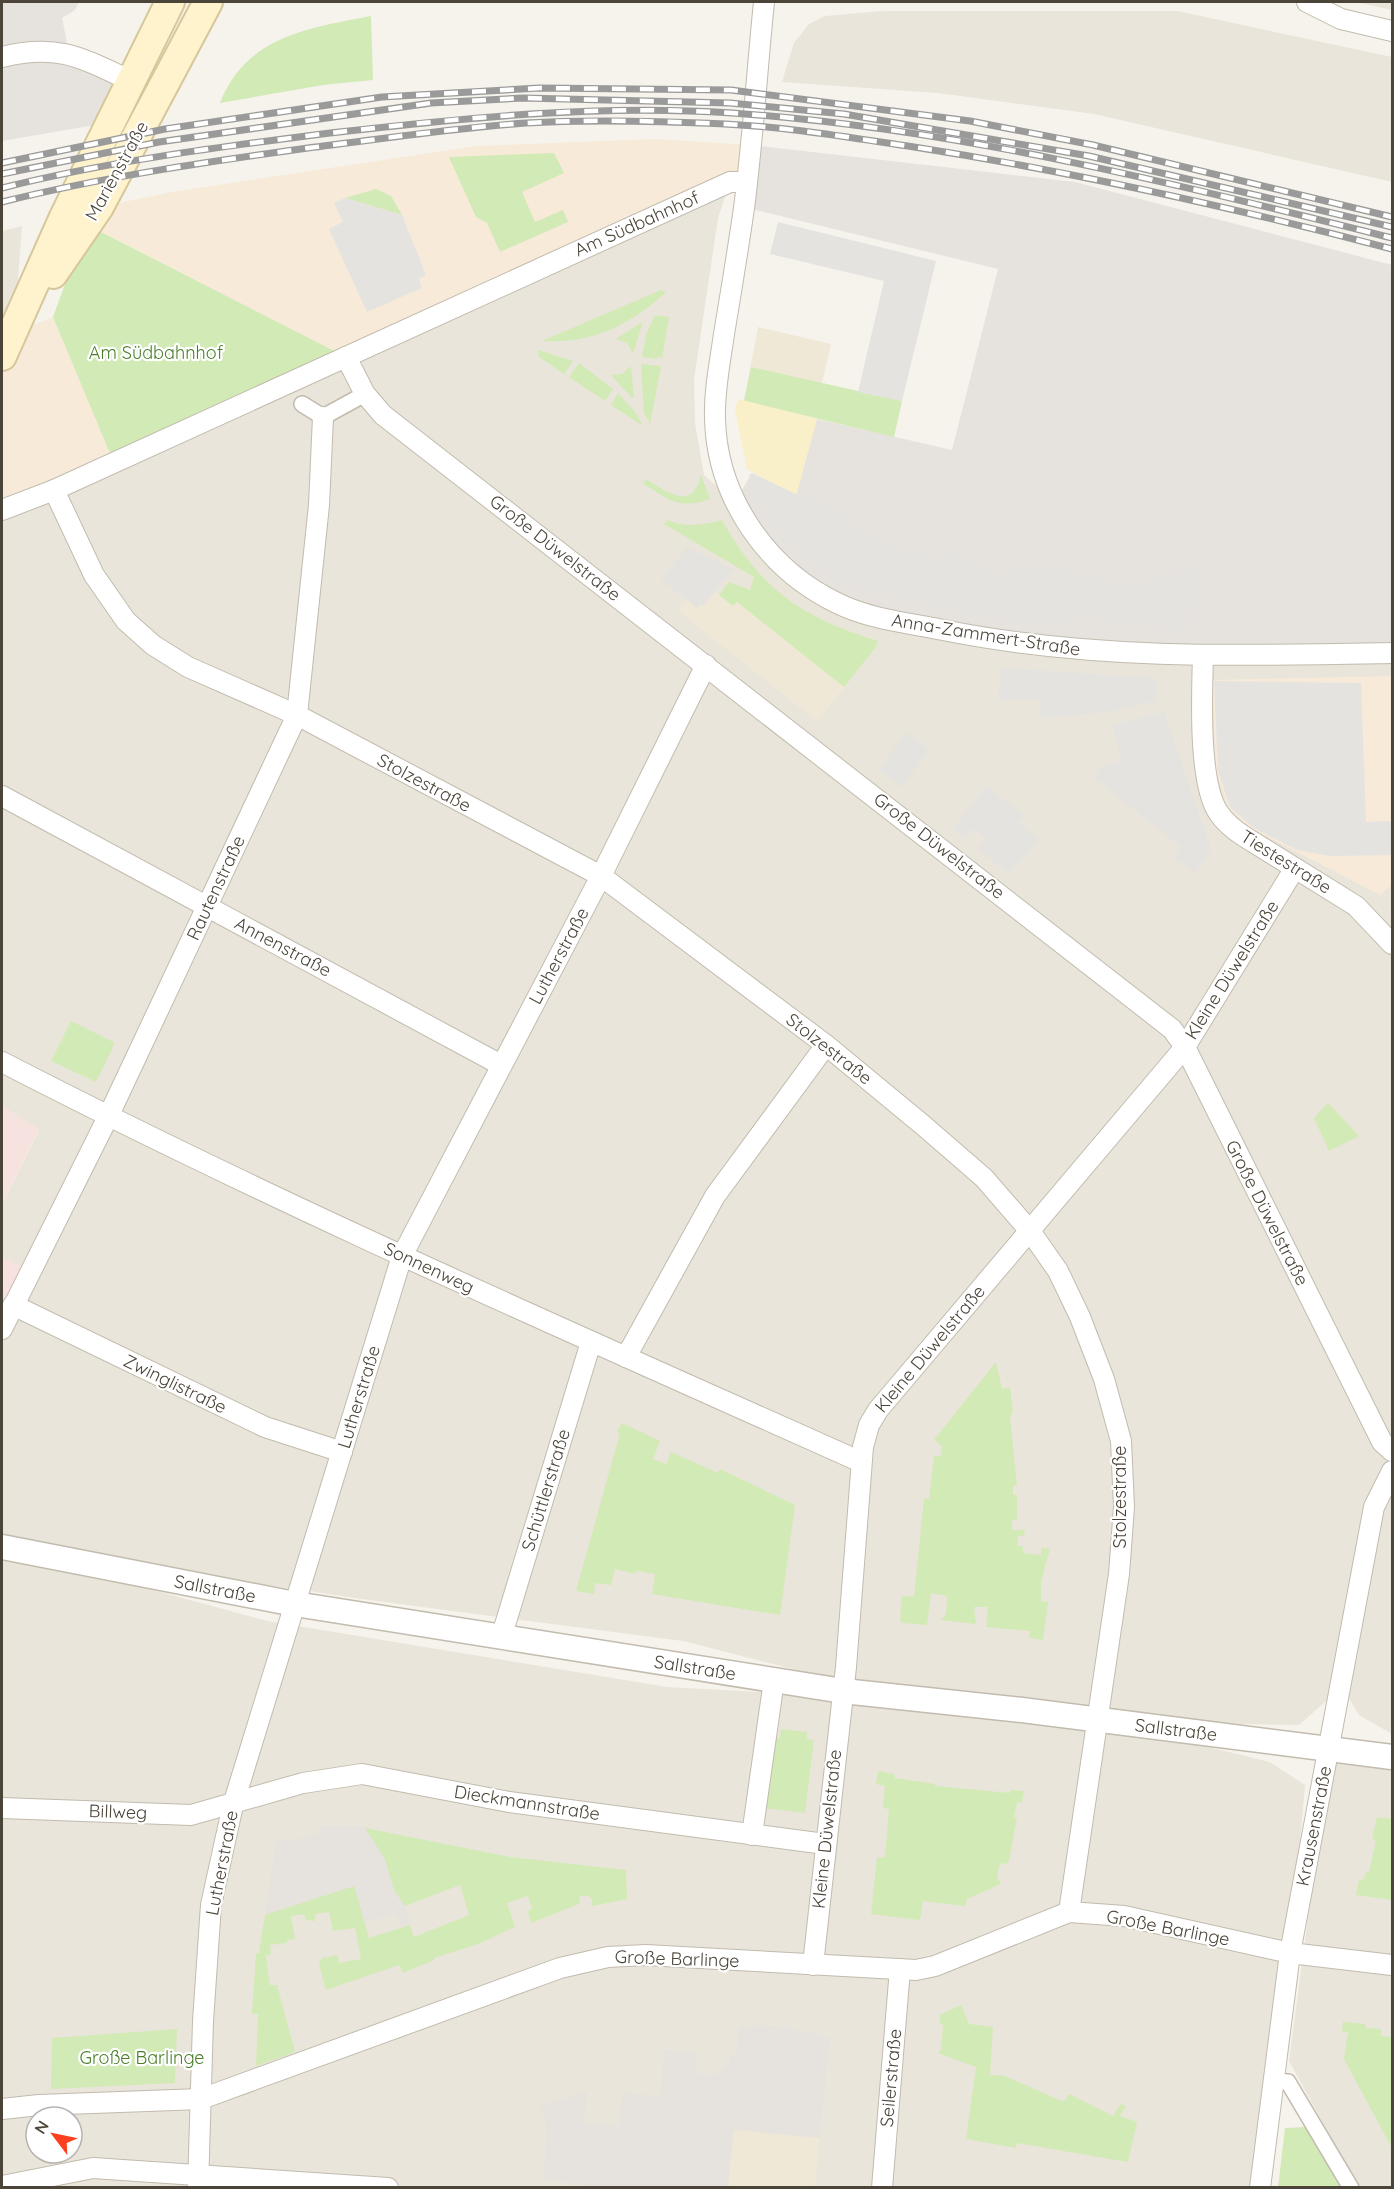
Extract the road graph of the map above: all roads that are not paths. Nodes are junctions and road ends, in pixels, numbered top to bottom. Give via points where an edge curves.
1 (170, 2) edge
2 (208, 2) edge
3 (764, 2) edge
4 (1307, 2) edge
5 (1392, 31) edge
6 (2, 57) edge
7 (131, 81) junction
8 (747, 182) junction
9 (8, 345) edge
10 (346, 357) junction
11 (365, 394) junction
12 (302, 404) dead end
13 (323, 417) junction
14 (54, 490) junction
15 (2, 510) edge
16 (1392, 653) edge
17 (1203, 656) junction
18 (706, 665) junction
19 (297, 715) junction
20 (2, 796) edge
21 (1295, 868) junction
22 (601, 876) junction
23 (208, 907) junction
24 (1392, 944) edge
25 (826, 1045) junction
26 (1185, 1047) junction
27 (2, 1062) edge
28 (501, 1065) junction
29 (108, 1117) junction
30 (1030, 1231) junction
31 (402, 1256) junction
32 (13, 1305) junction
33 (2, 1329) edge
34 (591, 1342) junction
35 (626, 1357) junction
36 (1392, 1450) edge
37 (342, 1452) junction
38 (861, 1462) junction
39 (1392, 1471) edge
40 (2, 1547) edge
41 (295, 1604) junction
42 (501, 1638) junction
43 (774, 1680) junction
44 (843, 1691) junction
45 (1098, 1720) junction
46 (1328, 1750) junction
47 (1392, 1758) edge
48 (232, 1805) junction
49 (2, 1808) edge
50 (752, 1835) junction
51 (825, 1844) junction
52 (1069, 1912) junction
53 (1290, 1953) junction
54 (813, 1965) junction
55 (1392, 1965) edge
56 (900, 1969) junction
57 (1274, 2081) junction
58 (201, 2099) junction
59 (2, 2109) edge
60 (198, 2181) edge
61 (2, 2186) edge
62 (388, 2187) edge
63 (883, 2187) edge
64 (1260, 2187) edge
65 (1351, 2187) edge

1 - 7 main road, Marienstraße
2 - 9 main road, Marienstraße via 99,207
3 - 8 street
4 - 5 street via 1341,19
6 - 7 street via 23,52 69,53
7 - 9 main road, Marienstraße via 64,217
8 - 10 street, Am Südbahnhof via 730,182
8 - 17 street, Anna-Zammert-Straße via 717,379 715,420 719,451 735,502 781,567 838,604 886,619 1099,653
10 - 11 street, Große Düwelstraße
10 - 14 street, Am Südbahnhof
11 - 13 street
11 - 18 street, Große Düwelstraße via 383,416
12 - 13 street
13 - 19 street, Rautenstraße via 319,505
14 - 15 street, Am Südbahnhof
14 - 19 street, Stolzestraße via 94,575 126,621 153,645 188,667
16 - 17 street, Anna-Zammert-Straße
17 - 21 street, Tiestestraße via 1206,770 1217,810 1229,826
18 - 22 street, Lutherstraße
18 - 26 street, Große Düwelstraße via 1172,1029
19 - 22 street, Stolzestraße
19 - 23 street, Rautenstraße
20 - 23 street, Annenstraße
21 - 24 street, Tiestestraße via 1356,906
21 - 26 street, Kleine Düwelstraße
22 - 25 street, Stolzestraße
22 - 28 street, Lutherstraße
23 - 28 street, Annenstraße
23 - 29 street, Rautenstraße
25 - 30 street, Stolzestraße via 984,1178
25 - 35 street via 715,1196
26 - 30 street, Kleine Düwelstraße
26 - 36 street, Große Düwelstraße via 1382,1442
27 - 29 street, Sonnenweg
28 - 31 street, Lutherstraße
29 - 31 street, Sonnenweg
29 - 32 street, Rautenstraße
30 - 38 street, Kleine Düwelstraße via 878,1410 869,1425
30 - 45 street, Stolzestraße via 1058,1271 1080,1317 1104,1379 1121,1442 1124,1507 1119,1574
31 - 34 street, Sonnenweg
31 - 37 street, Lutherstraße
32 - 33 street, Rautenstraße
32 - 37 street, Zwinglistraße via 266,1427
34 - 35 street, Sonnenweg
34 - 42 street, Schüttlerstraße
35 - 38 street, Sonnenweg
37 - 41 street, Lutherstraße
38 - 44 street, Kleine Düwelstraße
39 - 46 street, Krausenstraße via 1374,1507
40 - 41 street, Sallstraße
41 - 42 street, Sallstraße
41 - 48 street, Lutherstraße
42 - 43 street, Sallstraße
43 - 44 street, Sallstraße
43 - 50 street
44 - 45 street, Sallstraße
44 - 51 street, Kleine Düwelstraße
45 - 46 street, Sallstraße
45 - 52 street, Stolzestraße
46 - 47 street, Sallstraße
46 - 53 street, Krausenstraße
48 - 49 street, Billweg via 191,1815
48 - 50 street, Dieckmannstraße via 303,1783 362,1774 509,1802
48 - 58 street, Lutherstraße via 211,1905
50 - 51 street, Dieckmannstraße
51 - 54 street, Kleine Düwelstraße
52 - 53 street, Große Barlinge via 1124,1916
52 - 56 street, Große Barlinge via 935,1966
53 - 55 street, Große Barlinge
53 - 57 street, Krausenstraße
54 - 56 street, Große Barlinge
54 - 58 street, Große Barlinge via 646,1955 585,1961
56 - 63 street, Seilerstraße
57 - 64 street, Krausenstraße
57 - 65 street via 1288,2082
58 - 59 street, Große Barlinge
58 - 60 street, Lutherstraße
60 - 61 street via 93,2168
60 - 62 street

